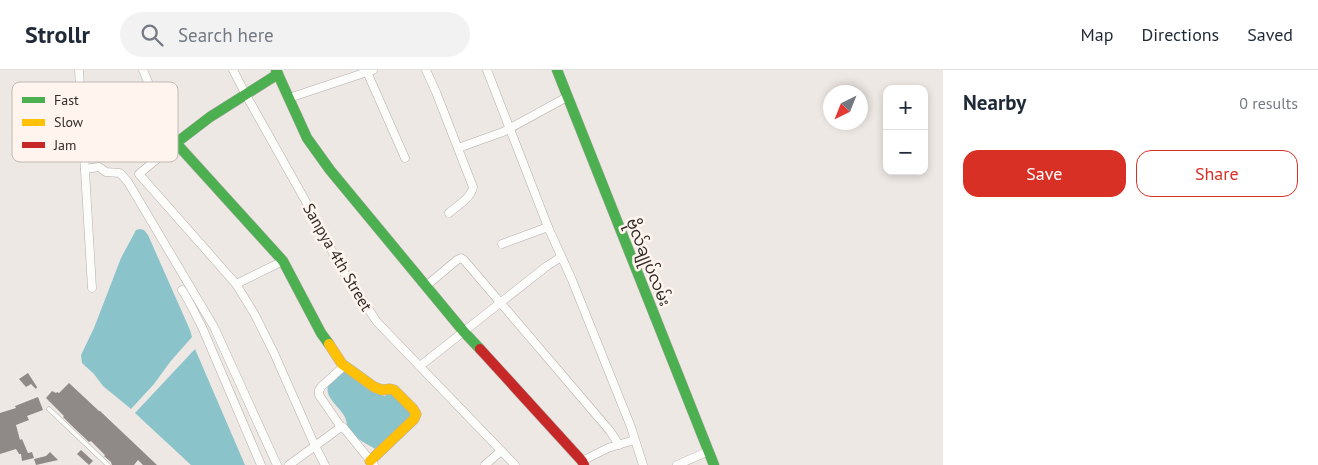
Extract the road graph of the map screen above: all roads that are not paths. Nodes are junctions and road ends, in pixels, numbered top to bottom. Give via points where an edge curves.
1 (143, 70) edge
2 (233, 70) edge
3 (426, 70) edge
4 (487, 70) edge
5 (557, 70) edge
6 (370, 71) edge
7 (277, 72) edge
8 (148, 82) edge
9 (246, 95) junction
10 (567, 97) junction
11 (289, 98) junction
12 (509, 128) junction
13 (178, 141) edge
14 (178, 144) edge
15 (458, 148) junction
16 (405, 158) dead end
17 (85, 162) edge
18 (153, 162) edge
19 (85, 169) junction
20 (139, 174) junction
21 (128, 182) junction
22 (449, 213) dead end
23 (548, 227) junction
24 (502, 244) dead end
25 (561, 257) junction
26 (283, 262) junction
27 (236, 284) junction
28 (426, 286) junction
29 (92, 288) dead end
30 (182, 290) dead end
31 (500, 302) junction
32 (464, 331) junction
33 (344, 366) junction
34 (420, 366) junction
35 (50, 409) dead end
36 (341, 427) junction
37 (634, 440) junction
38 (619, 445) junction
39 (315, 446) junction
40 (501, 450) junction
41 (708, 451) junction
42 (372, 463) edge
43 (583, 463) edge
44 (108, 465) edge
45 (261, 465) edge
46 (277, 465) edge
47 (289, 465) edge
48 (325, 465) edge
49 (485, 465) edge
50 (515, 465) edge
51 (643, 465) edge
52 (677, 465) edge
53 (714, 465) edge

1 - 8 street
2 - 9 street, Sanpya 4th Street
3 - 15 street
4 - 12 street
5 - 10 street, ဗိုလ်ချုပ်လမ်း
6 - 11 street
6 - 16 street
7 - 9 street
7 - 11 street
9 - 13 street
9 - 34 street, Sanpya 4th Street via 341,268 377,322
10 - 12 street
10 - 41 street, ဗိုလ်ချုပ်လမ်း
11 - 28 street via 307,138
12 - 15 street
12 - 23 street
14 - 26 street
15 - 22 street via 473,187 472,192
17 - 19 street
18 - 20 street
19 - 21 street via 120,172
19 - 29 street
20 - 21 street
20 - 27 street
21 - 46 street via 214,327
23 - 24 street
23 - 25 street
25 - 31 street
25 - 37 street
26 - 27 street
26 - 33 street via 320,333
27 - 39 street via 256,316
28 - 31 street via 461,258
28 - 32 street
30 - 45 street via 202,327
31 - 32 street
31 - 38 street
32 - 34 street
32 - 43 street
33 - 36 street via 319,390
33 - 42 street via 382,390 394,390 416,414
34 - 40 street, Sanpya 4th Street
35 - 44 lane
36 - 39 street
36 - 42 street
37 - 38 street
37 - 51 street
38 - 43 street
39 - 47 street
39 - 48 street
40 - 49 street
40 - 50 street, Sanpya 4th Street
41 - 52 street
41 - 53 street, ဗိုလ်ချုပ်လမ်း

